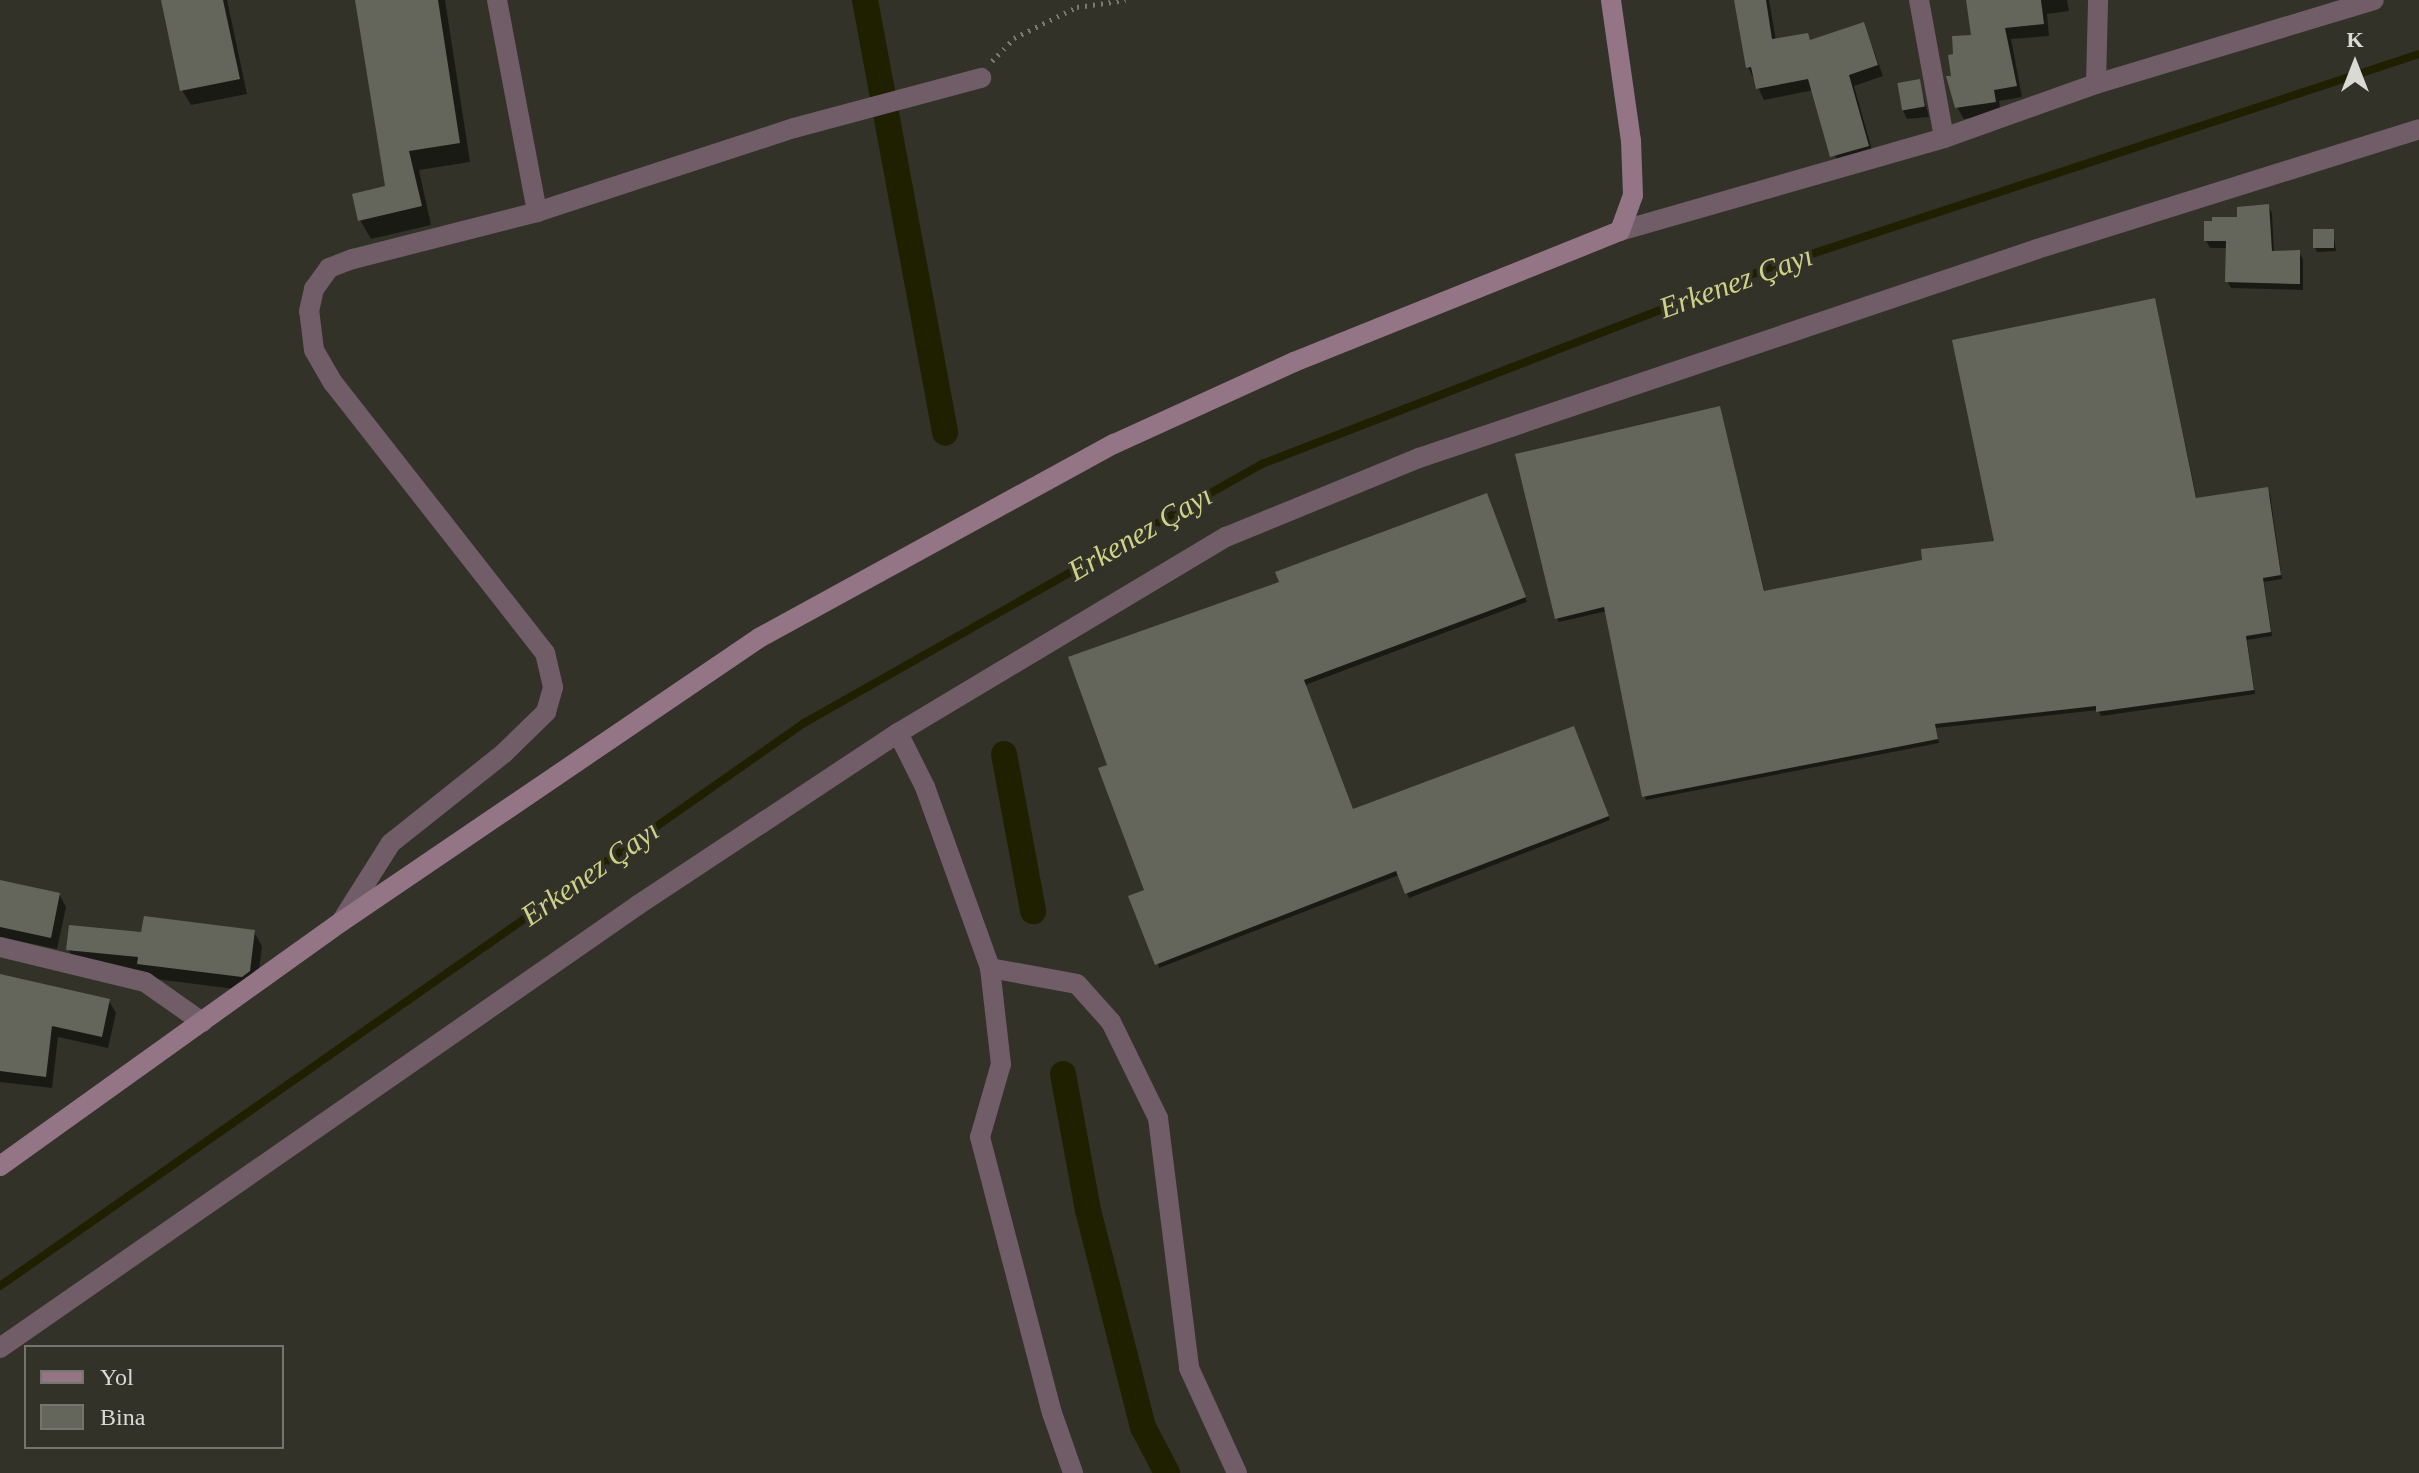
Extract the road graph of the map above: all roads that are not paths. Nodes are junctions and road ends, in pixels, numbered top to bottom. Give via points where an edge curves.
1 (497, 0) edge
2 (1611, 0) edge
3 (1919, 0) edge
4 (2098, 0) edge
5 (2374, 0) edge
6 (981, 78) road end
7 (2096, 84) junction
8 (2419, 129) edge
9 (1944, 138) junction
10 (537, 212) junction
11 (1620, 231) junction
12 (898, 733) junction
13 (341, 922) junction
14 (0, 947) edge
15 (990, 968) junction
16 (202, 1022) junction
17 (0, 1166) edge
18 (0, 1348) edge
19 (1073, 1473) edge
20 (1237, 1473) edge

1 - 10 street
2 - 11 street via 1633,195
3 - 9 street
4 - 7 street
5 - 7 street
6 - 10 street via 850,112
7 - 9 street
8 - 12 street via 2022,254 1419,458 1226,537
9 - 11 street
10 - 13 street via 353,259 329,268 314,289 309,311 314,350 333,383 545,653 553,687 546,712 504,753 391,843
11 - 13 street via 1294,362 1114,444 759,638
12 - 15 street via 925,787
12 - 18 street via 638,905
13 - 16 street
14 - 16 street via 145,982
15 - 19 street via 1001,1064 980,1137 1052,1413
15 - 20 street via 1077,984 1118,1036 1158,1118 1189,1368
16 - 17 street

